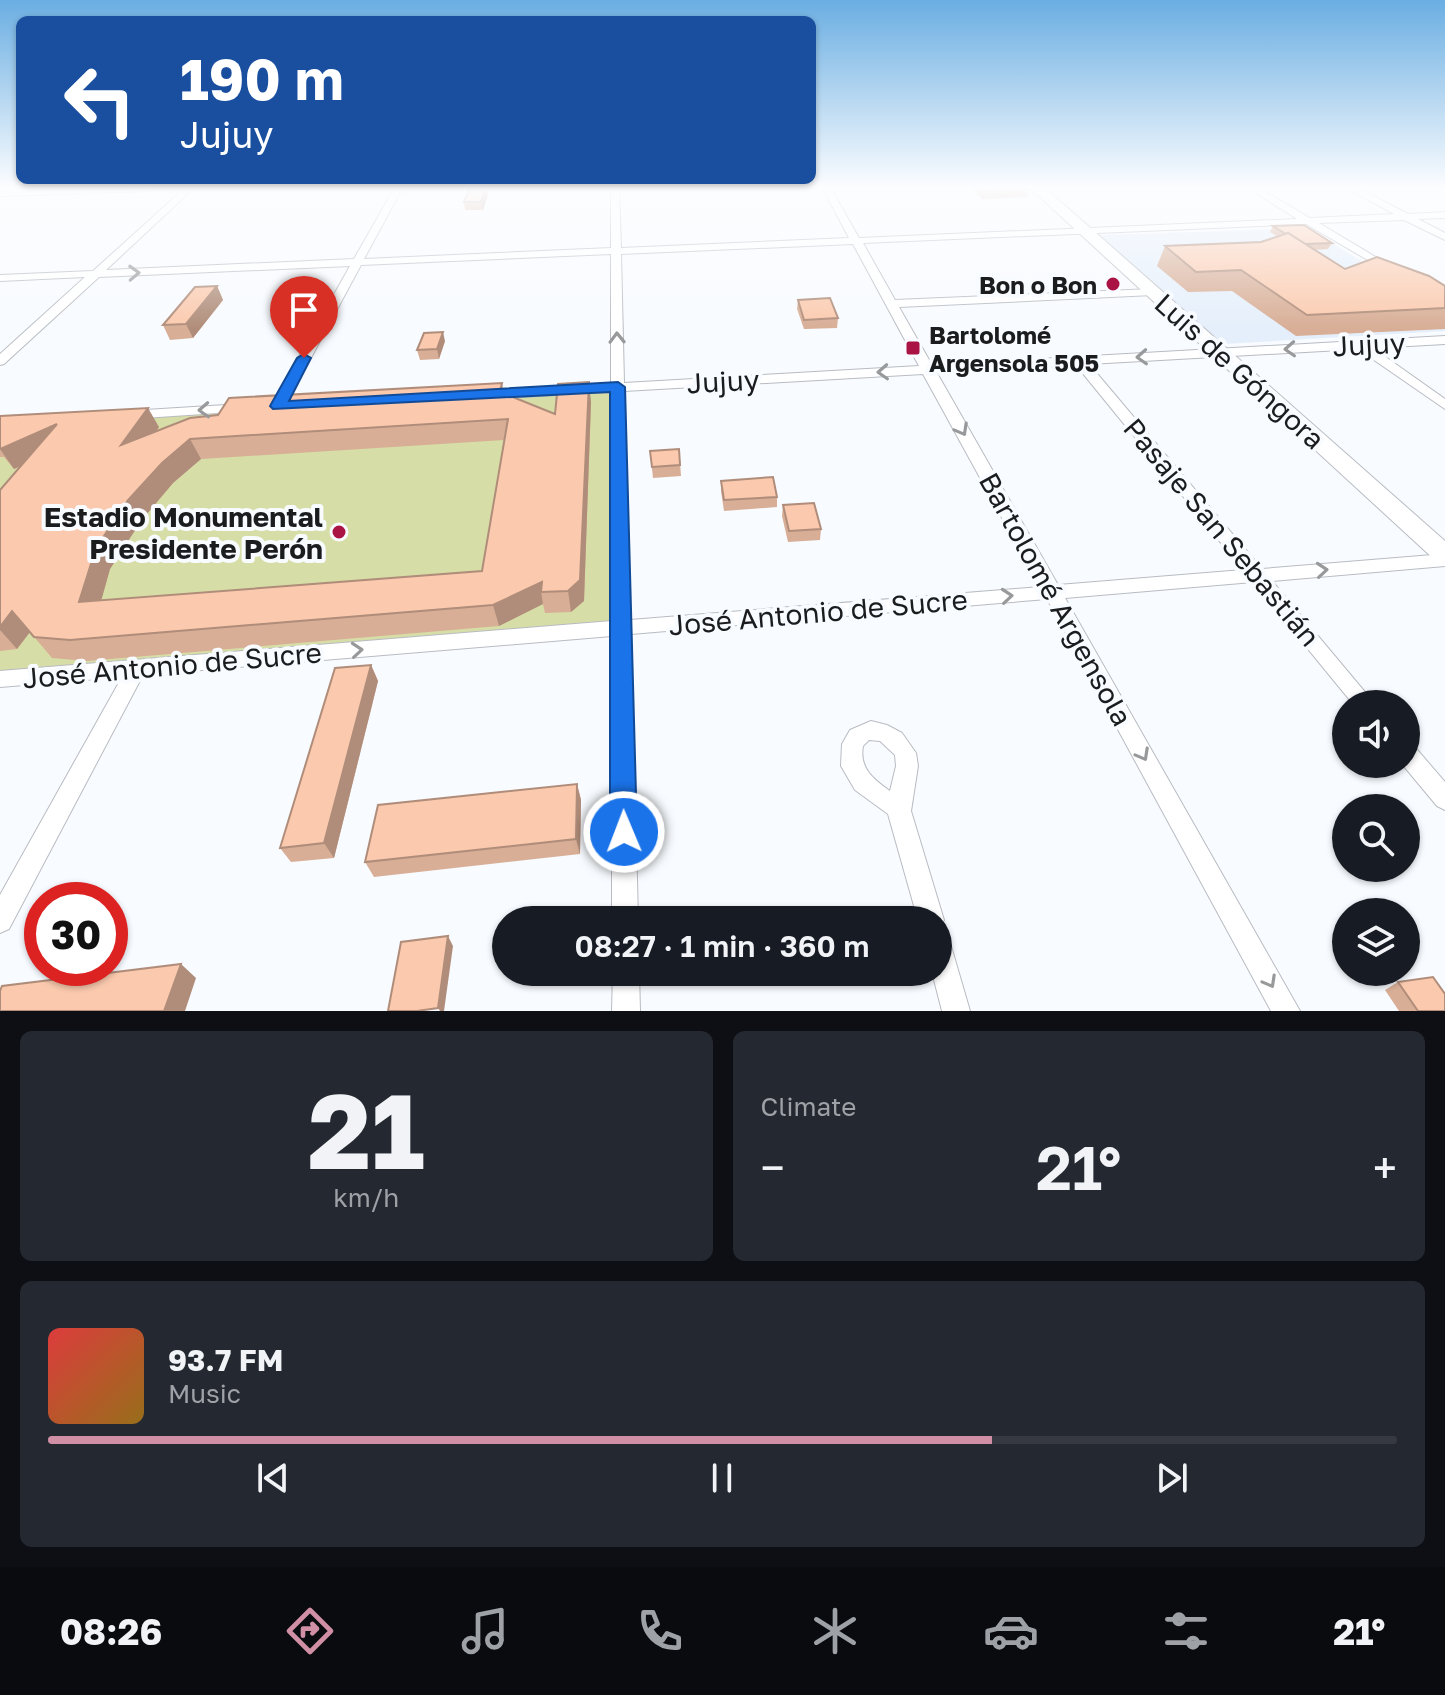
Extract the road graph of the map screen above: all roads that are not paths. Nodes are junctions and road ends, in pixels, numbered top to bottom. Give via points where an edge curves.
1 (139, 234) edge
2 (372, 234) edge
3 (616, 234) edge
4 (852, 234) edge
5 (988, 234) edge
6 (1089, 234) edge
7 (1330, 234) edge
8 (855, 240) junction
9 (616, 250) junction
10 (356, 263) junction
11 (95, 274) junction
12 (1401, 276) edge
13 (0, 278) edge
14 (1153, 292) junction
15 (891, 304) junction
16 (1445, 340) edge
17 (1361, 345) junction
18 (1220, 353) junction
19 (0, 361) edge
20 (1079, 361) junction
21 (928, 369) junction
22 (618, 387) junction
23 (478, 395) edge
24 (294, 405) edge
25 (1445, 405) edge
26 (278, 406) junction
27 (108, 416) edge
28 (1445, 557) edge
29 (1258, 576) junction
30 (1052, 593) junction
31 (621, 628) junction
32 (137, 668) junction
33 (0, 679) edge
34 (1353, 690) edge
35 (1420, 770) edge
36 (1445, 799) edge
37 (899, 808) dead end
38 (625, 906) edge
39 (927, 906) edge
40 (1, 915) edge
41 (626, 986) edge
42 (949, 986) edge
43 (626, 1011) edge
44 (956, 1011) edge
45 (1286, 1011) edge

1 - 11 street
2 - 10 street
3 - 9 street
4 - 8 street, Bartolomé Argensola
5 - 8 street
6 - 14 main road, Luis de Góngora
7 - 12 street
8 - 9 street
8 - 15 street, Bartolomé Argensola
9 - 10 street
22 -> 9 street
11 -> 10 street
10 - 26 street
11 - 13 street
11 - 19 street
14 - 15 street
14 - 18 main road, Luis de Góngora
15 - 21 street, Bartolomé Argensola
16 - 17 street, Jujuy
17 -> 18 street, Jujuy
17 - 25 street
18 -> 20 street, Jujuy
18 - 28 main road, Luis de Góngora
20 - 21 street, Jujuy
20 - 29 street, Pasaje San Sebastián
21 -> 22 street, Jujuy
21 -> 30 street, Bartolomé Argensola
22 - 23 street, Jujuy
22 - 31 street
24 - 26 street
26 -> 27 street
29 -> 28 street, José Antonio de Sucre
29 - 30 street, José Antonio de Sucre
29 - 34 street, Pasaje San Sebastián
31 -> 30 street, José Antonio de Sucre
30 -> 45 street, Bartolomé Argensola
32 -> 31 street, José Antonio de Sucre
31 - 38 street
32 - 33 street, José Antonio de Sucre
32 - 40 street
35 - 36 street
37 - 39 street
41 - 43 street
42 - 44 street

